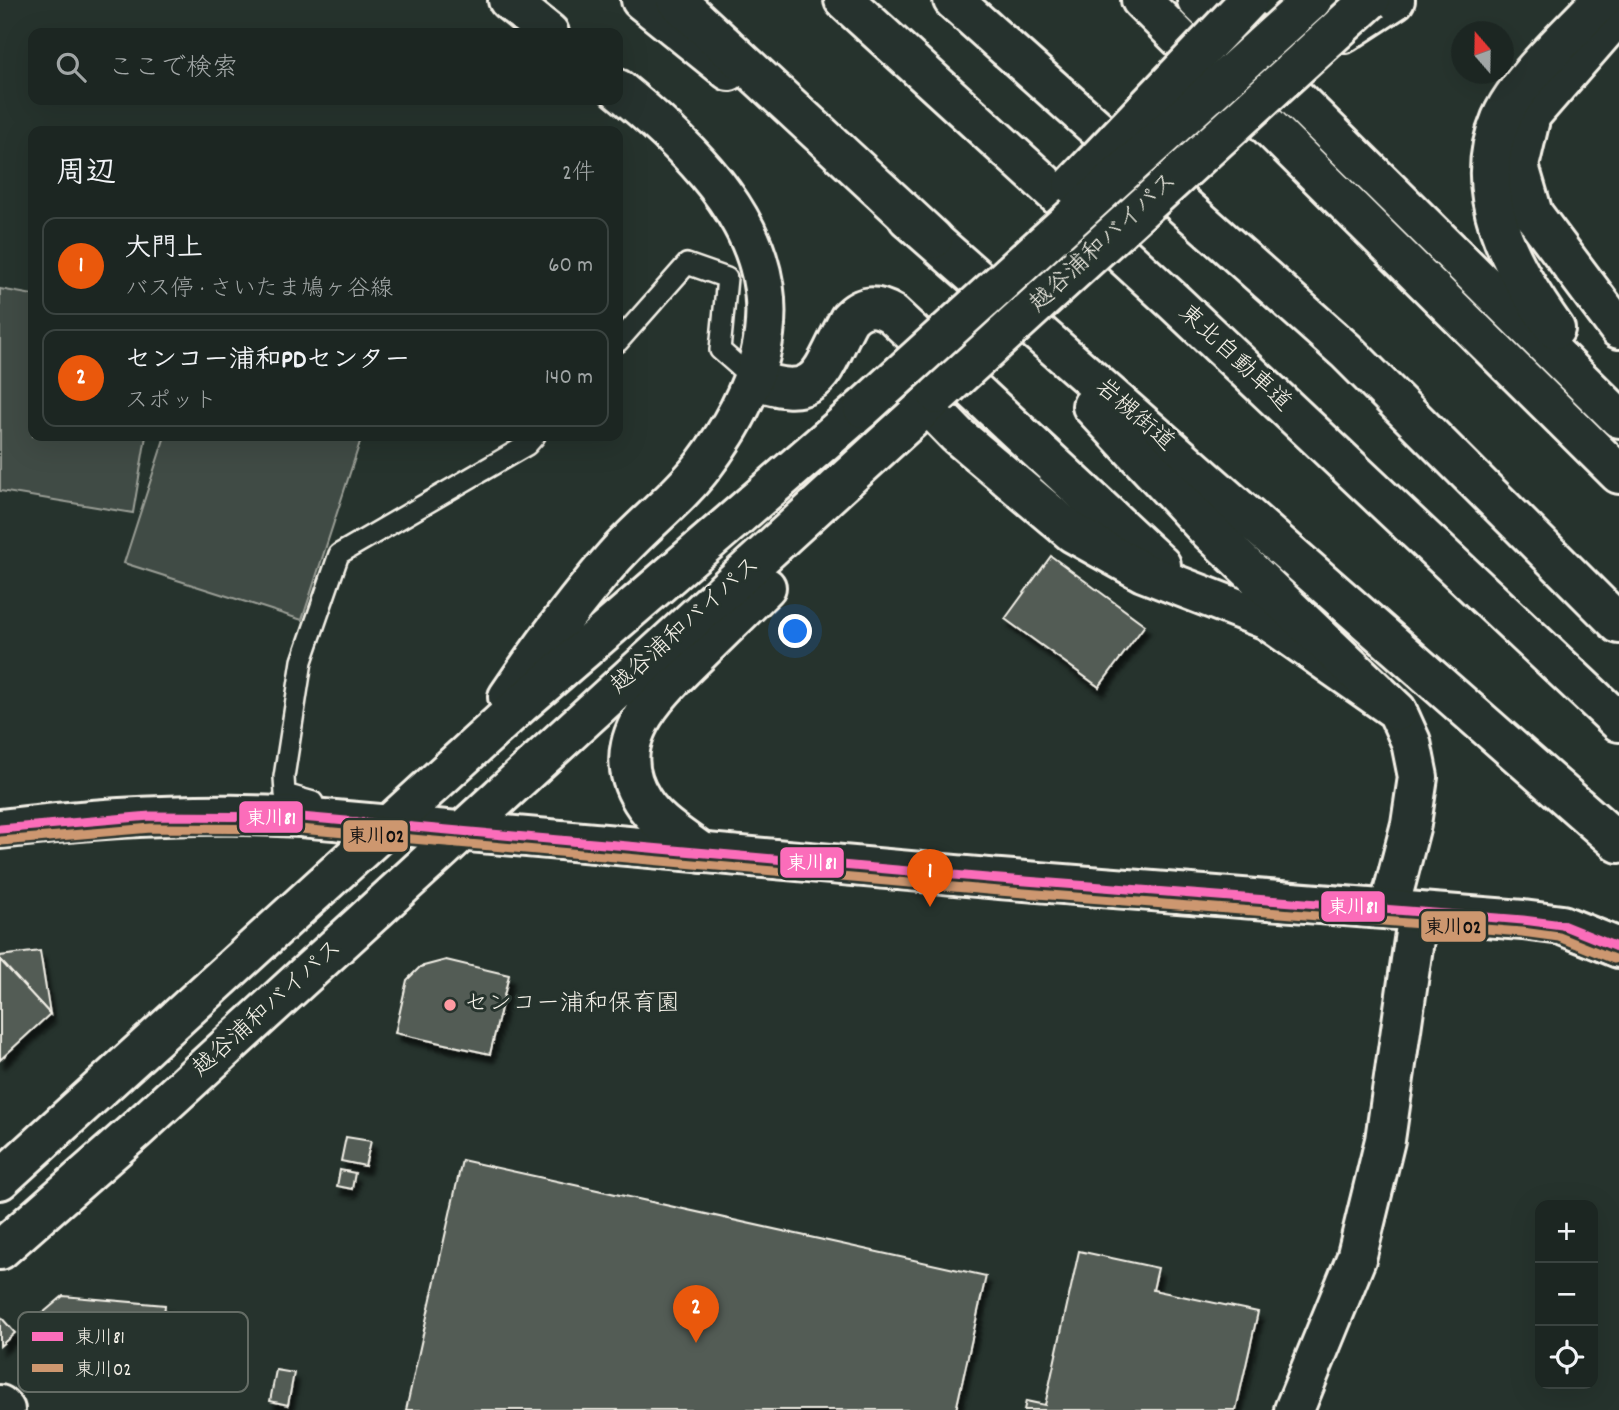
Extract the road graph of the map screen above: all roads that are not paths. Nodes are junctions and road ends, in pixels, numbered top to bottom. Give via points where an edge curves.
1 (508, 0) edge
2 (641, 0) edge
3 (676, 0) edge
4 (844, 0) edge
5 (953, 0) edge
6 (1140, 0) edge
7 (1197, 0) edge
8 (1249, 0) edge
9 (1312, 0) edge
10 (1370, 0) edge
11 (1395, 0) edge
12 (1601, 0) edge
13 (1619, 14) edge
14 (543, 28) edge
15 (1306, 58) junction
16 (623, 93) edge
17 (933, 239) junction
18 (1619, 329) edge
19 (623, 336) edge
20 (1051, 343) junction
21 (753, 379) junction
22 (933, 400) junction
23 (863, 408) junction
24 (1619, 417) edge
25 (531, 441) edge
26 (1619, 474) edge
27 (1189, 590) junction
28 (1619, 624) edge
29 (1398, 711) junction
30 (1619, 722) edge
31 (476, 745) junction
32 (313, 802) dead end
33 (389, 825) junction
34 (0, 830) edge
35 (462, 832) junction
36 (1619, 843) edge
37 (702, 853) junction
38 (1404, 910) junction
39 (1619, 948) edge
40 (0, 1180) edge
41 (0, 1250) edge
42 (0, 1405) edge
43 (5, 1410) edge
44 (1294, 1410) edge

1 - 14 main road
2 - 17 main road, 岩槻街道
3 - 17 main road
4 - 30 main road, 東北自動車道 via 1183,311
5 - 28 main road via 1346,351
6 - 26 main road
7 - 24 main road
8 - 23 main road, bridge
9 - 23 main road, 越谷浦和バイパス, bridge
10 - 15 main road, 越谷浦和バイパス, bridge
11 - 15 main road, bridge
12 - 24 main road via 1518,91 1501,119 1492,154 1491,188 1505,248 1527,290
13 - 18 main road via 1531,115 1519,166 1533,214
15 - 22 main road, 越谷浦和バイパス, bridge
16 - 21 main road via 700,165 751,239 763,272 766,309
17 - 20 main road, 岩槻街道
19 - 21 lane via 687,264 727,278 720,350
20 - 29 main road via 1099,417 1205,527
20 - 36 main road, 岩槻街道
21 - 27 main road via 789,389 812,383 856,311 880,307
21 - 31 main road via 729,430 701,469 615,555 556,626
22 - 27 main road via 957,435 1073,533 1143,572
22 - 35 main road, 越谷浦和バイパス
22 - 37 main road via 778,576 643,712 631,740 631,778 660,822
23 - 31 main road, 越谷浦和バイパス
25 - 32 lane via 339,554 302,661 284,777 285,794
27 - 29 main road via 1266,620
29 - 38 main road via 1418,777
31 - 33 main road, 越谷浦和バイパス
33 - 34 main road via 241,813 153,814
33 - 35 main road
33 - 40 main road, 越谷浦和バイパス
35 - 37 main road
35 - 41 main road, 越谷浦和バイパス
37 - 38 main road
38 - 39 main road via 1562,925
38 - 44 main road via 1385,1140 1356,1259
42 - 43 main road

